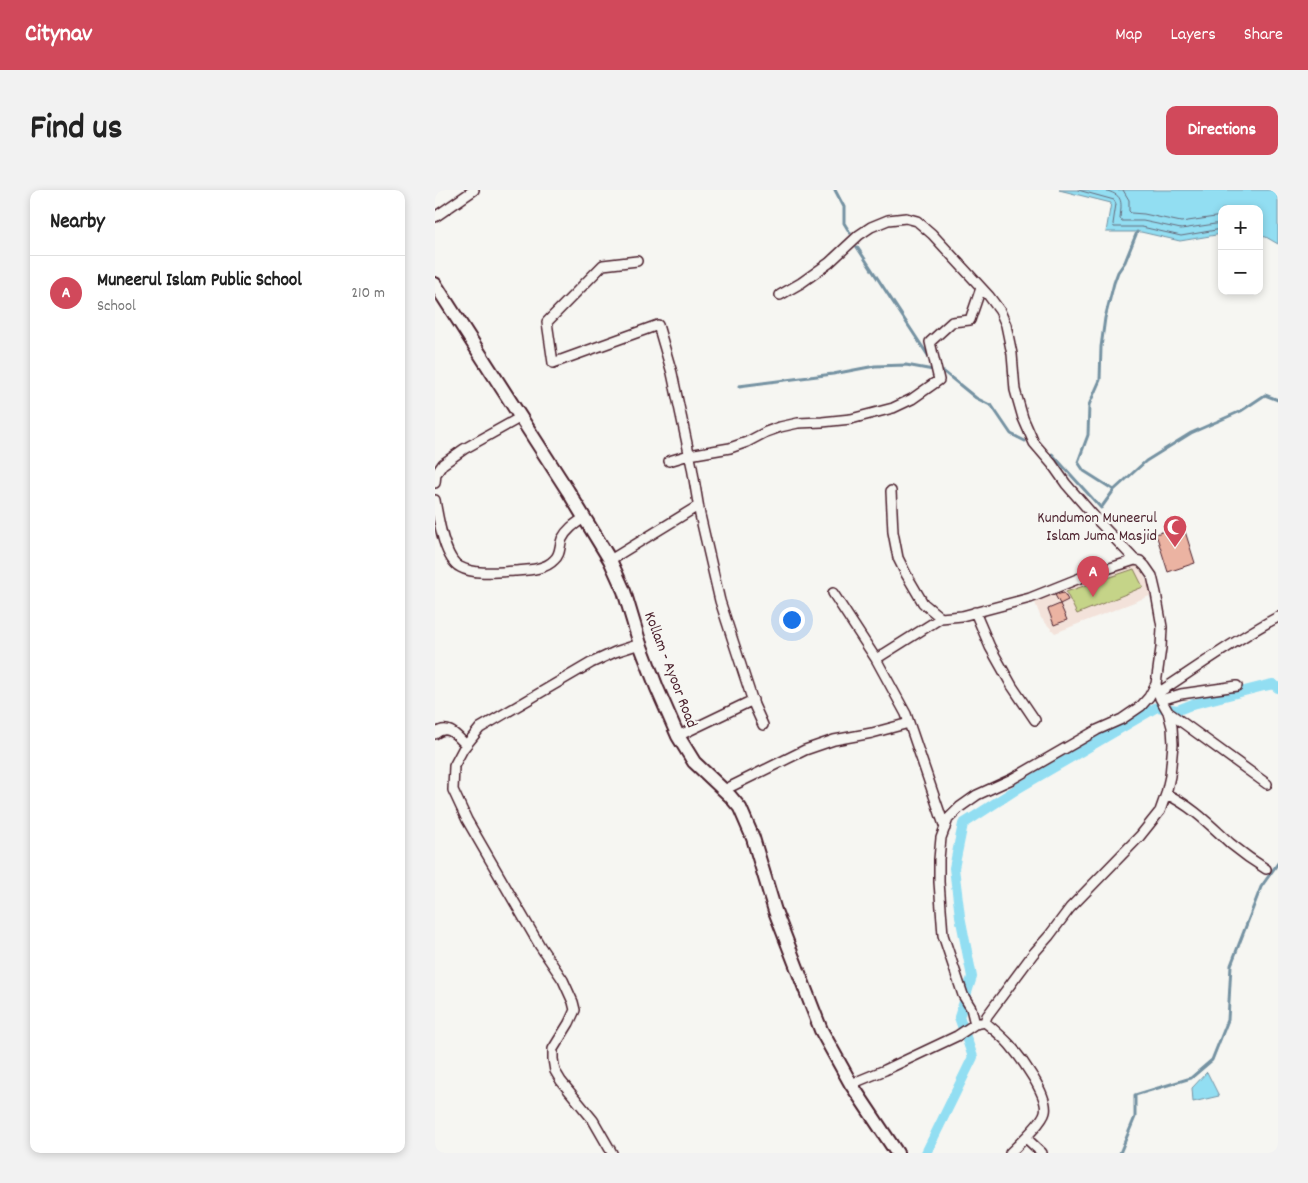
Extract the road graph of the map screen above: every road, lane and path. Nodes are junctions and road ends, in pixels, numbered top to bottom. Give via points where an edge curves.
1 (473, 190) edge
2 (435, 217) edge
3 (637, 261) dead end
4 (435, 284) edge
5 (981, 288) junction
6 (780, 295) dead end
7 (521, 417) junction
8 (689, 455) junction
9 (669, 461) dead end
10 (435, 483) edge
11 (891, 490) dead end
12 (435, 500) edge
13 (698, 506) junction
14 (584, 518) junction
15 (610, 560) junction
16 (1135, 560) junction
17 (833, 593) dead end
18 (975, 612) junction
19 (1278, 617) edge
20 (941, 618) junction
21 (641, 644) junction
22 (876, 659) junction
23 (1237, 686) dead end
24 (753, 700) junction
25 (1163, 701) junction
26 (1035, 720) dead end
27 (909, 723) junction
28 (763, 725) dead end
29 (435, 734) edge
30 (678, 736) junction
31 (466, 745) junction
32 (1267, 784) dead end
33 (724, 790) junction
34 (1166, 794) junction
35 (945, 828) junction
36 (1266, 869) dead end
37 (985, 1022) junction
38 (975, 1024) junction
39 (851, 1084) junction
40 (1025, 1138) junction
41 (612, 1153) edge
42 (897, 1153) edge
43 (1011, 1153) edge
44 (1042, 1153) edge

1 - 2 street
3 - 8 street via 603,265 547,322 553,363 658,325
4 - 7 main road, Kollam - Ayoor Road
5 - 6 street via 932,234 917,221 906,218 888,220 859,235 829,263
5 - 8 street via 970,320 952,322 930,342 939,380 912,399 871,414 851,419 798,423 766,432 731,448
5 - 16 street via 1000,311 1006,325 1015,390 1035,443 1077,497
7 - 10 street via 443,464 436,474
7 - 14 main road, Kollam - Ayoor Road
8 - 9 street
8 - 13 street
11 - 20 street via 898,558 923,603
12 - 14 street via 449,555 459,567 474,572 529,570 546,566 560,552 562,540 569,529
13 - 15 street
13 - 24 street via 720,601
14 - 15 main road, Kollam - Ayoor Road
15 - 21 main road, Kollam - Ayoor Road
16 - 18 street via 1030,598
16 - 25 street via 1140,561 1152,576 1159,608
17 - 22 street
18 - 20 street
18 - 26 street via 990,648
19 - 25 street via 1227,647
20 - 22 street
21 - 30 main road, Kollam - Ayoor Road
21 - 31 street via 591,663 535,695 480,728
22 - 27 street
23 - 25 street via 1181,694
24 - 28 street
24 - 30 street
25 - 32 street
25 - 34 street via 1172,727 1173,744
25 - 35 street via 1149,697 1122,719 1013,779 977,795 960,807
27 - 33 street via 805,750
27 - 35 street
29 - 31 street via 447,729
30 - 33 main road, Kollam - Ayoor Road via 694,762
31 - 41 street via 454,766 453,790 467,820 573,1002 575,1010 553,1049 555,1070 593,1120
33 - 39 main road, Kollam - Ayoor Road via 740,808 747,824 775,911 821,1030
34 - 36 street via 1187,805
34 - 37 street via 1151,824 1070,908
35 - 38 street via 939,859 943,935
37 - 38 street
37 - 40 street via 1012,1047 1043,1095 1044,1116
38 - 39 street via 957,1036
39 - 42 main road, Kollam - Ayoor Road
40 - 43 street
40 - 44 street

